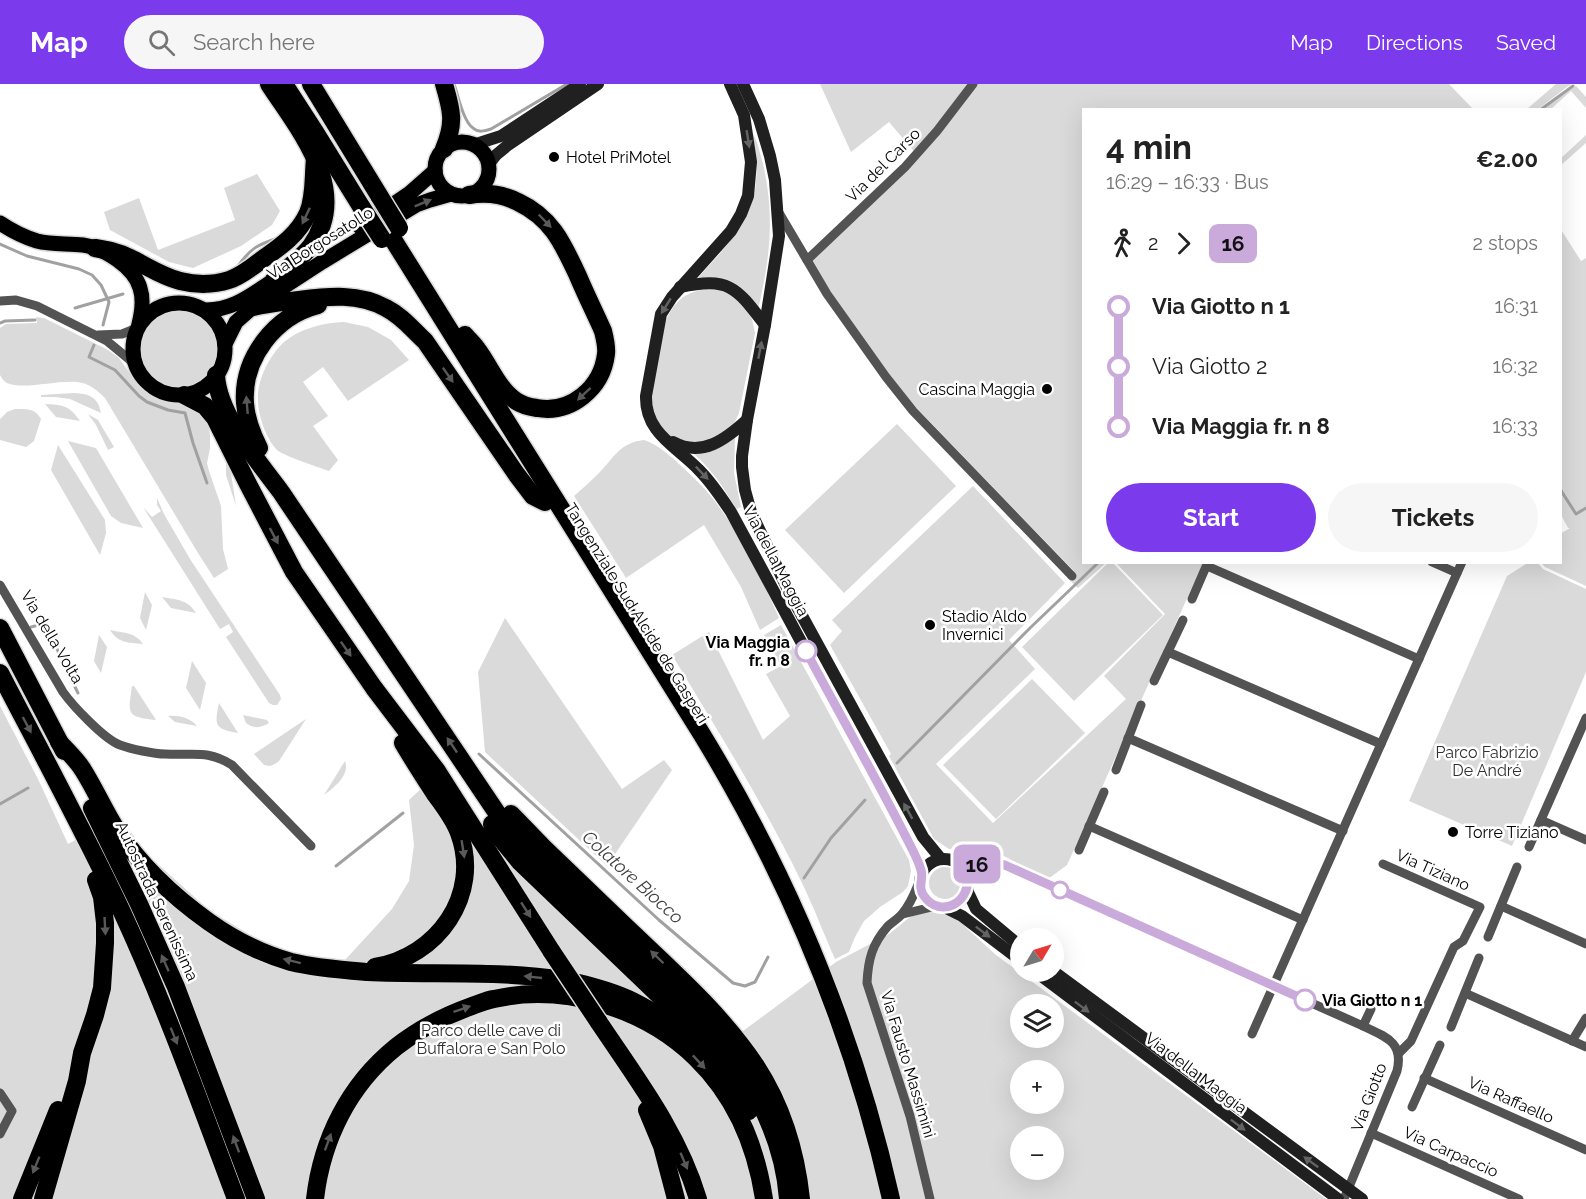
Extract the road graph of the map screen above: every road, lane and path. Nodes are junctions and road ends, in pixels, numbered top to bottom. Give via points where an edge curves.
1 (268, 84) edge
2 (284, 84) edge
3 (297, 84) edge
4 (310, 84) edge
5 (444, 84) edge
6 (580, 84) edge
7 (598, 84) edge
8 (730, 84) edge
9 (743, 84) edge
10 (973, 84) edge
11 (473, 145) junction
12 (444, 149) junction
13 (315, 159) junction
14 (488, 165) junction
15 (435, 171) junction
16 (460, 194) junction
17 (371, 203) junction
18 (777, 209) junction
19 (0, 223) edge
20 (390, 234) junction
21 (795, 242) junction
22 (95, 248) junction
23 (777, 250) junction
24 (807, 260) junction
25 (274, 280) junction
26 (140, 286) junction
27 (680, 287) junction
28 (2, 302) edge
29 (175, 303) junction
30 (253, 307) junction
31 (204, 310) junction
32 (765, 325) junction
33 (138, 326) junction
34 (412, 329) junction
35 (96, 335) junction
36 (465, 335) junction
37 (225, 344) junction
38 (136, 365) junction
39 (216, 375) junction
40 (184, 394) junction
41 (747, 420) junction
42 (659, 434) junction
43 (272, 480) junction
44 (557, 507) junction
45 (1207, 564) edge
46 (1437, 564) edge
47 (1461, 564) edge
48 (1457, 573) junction
49 (1072, 576) dead end
50 (0, 585) edge
51 (1192, 599) dead end
52 (1183, 620) dead end
53 (0, 628) edge
54 (1168, 652) junction
55 (1419, 659) junction
56 (0, 673) edge
57 (1154, 681) dead end
58 (374, 688) junction
59 (1141, 705) dead end
60 (1586, 718) edge
61 (1582, 735) edge
62 (1128, 738) junction
63 (59, 742) junction
64 (1382, 744) junction
65 (1116, 770) dead end
66 (1104, 792) dead end
67 (485, 794) junction
68 (72, 810) junction
69 (1540, 820) junction
70 (1089, 826) junction
71 (1343, 831) junction
72 (1586, 840) edge
73 (311, 846) dead end
74 (1529, 847) dead end
75 (1079, 850) dead end
76 (947, 860) junction
77 (1383, 864) dead end
78 (1007, 866) junction
79 (1517, 867) dead end
80 (967, 875) junction
81 (921, 876) junction
82 (967, 890) junction
83 (940, 906) junction
84 (1501, 906) junction
85 (903, 914) junction
86 (1303, 920) junction
87 (1488, 937) dead end
88 (1010, 938) edge
89 (1586, 944) edge
90 (1010, 952) edge
91 (1479, 958) dead end
92 (350, 971) junction
93 (1064, 978) edge
94 (1049, 982) edge
95 (1274, 987) junction
96 (1465, 993) junction
97 (1371, 1009) dead end
98 (1586, 1018) edge
99 (1363, 1026) junction
100 (1451, 1027) dead end
101 (1252, 1034) dead end
102 (1572, 1041) junction
103 (702, 1043) junction
104 (1440, 1045) dead end
105 (1586, 1047) edge
106 (82, 1053) junction
107 (1399, 1053) junction
108 (622, 1057) junction
109 (1424, 1078) junction
110 (0, 1093) edge
111 (1412, 1107) dead end
112 (1371, 1133) junction
113 (0, 1134) edge
114 (1586, 1150) edge
115 (1346, 1194) edge
116 (22, 1199) edge
117 (43, 1199) edge
118 (236, 1199) edge
119 (256, 1199) edge
120 (315, 1199) edge
121 (676, 1199) edge
122 (698, 1199) edge
123 (764, 1199) edge
124 (774, 1199) edge
125 (788, 1199) edge
126 (801, 1199) edge
127 (880, 1199) edge
128 (891, 1199) edge
129 (930, 1199) edge
130 (1338, 1199) edge
131 (1362, 1199) edge
132 (1519, 1199) edge

1 - 13 highway
2 - 17 highway, Tangenziale Sud Alcide de Gasperi via 315,132
3 - 17 highway, Tangenziale Sud Alcide de Gasperi
4 - 17 highway
5 - 12 highway via 452,120
6 - 11 street via 501,136
7 - 14 street via 507,145
8 -> 27 street via 744,116 752,162 748,196 731,231
9 - 18 street via 768,150
10 - 24 street, Via del Carso via 904,166
11 - 12 main road via 458,143
11 - 14 main road via 483,153
12 - 15 main road, Via Borgosatollo
13 -> 22 highway via 313,196 300,227 284,244 231,280 201,285 181,282 113,251
13 - 25 highway via 325,188 321,228 304,254
14 - 16 main road via 488,175 478,191
15 - 16 main road via 440,185
15 - 25 main road, Via Borgosatollo via 410,194
30 -> 16 main road, Via Borgosatollo via 416,205
16 -> 36 highway via 505,197 544,218 564,245 603,332 606,354 588,392 567,406 545,410 516,402 505,392
17 - 20 highway, Tangenziale Sud Alcide de Gasperi, bridge
18 - 21 street
18 - 23 street
19 - 22 main road via 39,241
20 - 36 highway
20 - 44 highway, Tangenziale Sud Alcide de Gasperi
21 - 23 street via 782,243
21 - 24 street
22 - 26 main road via 121,263
23 - 32 street
24 - 49 street via 827,294 913,411
25 - 31 main road, Via Borgosatollo via 231,306
26 - 29 main road
26 - 33 main road via 142,310
27 - 32 street via 713,283 729,286
27 -> 42 street via 661,314 646,396 648,415
28 - 35 street via 27,302
29 - 31 main road
29 - 33 main road via 159,307
30 - 34 highway via 351,297 384,307
30 - 37 main road, Via Borgosatollo via 236,322
31 - 37 main road via 216,321
41 -> 32 street, Via della Maggia
33 - 35 street via 122,334
33 - 38 main road via 133,342
43 -> 34 highway via 251,430 245,402 251,366 274,330 293,314 339,302 379,310
34 -> 44 highway via 533,496
35 - 38 street
36 - 44 highway
37 - 39 main road via 222,366
38 - 40 main road via 155,388 169,394
39 - 40 main road via 202,388
39 - 43 highway via 219,395 228,414
40 -> 58 highway via 205,406 215,418 294,572
41 - 42 street via 721,442 707,446 682,447
76 -> 41 street, Via della Maggia via 922,837 765,544 745,490 742,466
42 -> 81 street, Via della Maggia via 709,480 731,512 907,838
67 -> 43 highway
44 - 127 highway, Tangenziale Sud Alcide de Gasperi via 732,807 787,918 834,1039
44 - 128 highway, Tangenziale Sud Alcide de Gasperi via 718,761 774,864 842,1028
45 - 51 street
45 - 55 street
46 - 48 street
47 - 48 street
48 - 55 street
50 - 73 street, Via della Volta via 70,703 108,738 119,745 163,754 210,754 220,758 232,765
52 - 54 street
53 - 63 highway, Autostrada Serenissima
54 - 57 street
54 - 64 street
55 - 64 street
56 -> 68 highway
58 -> 92 highway via 459,832 464,880 446,926 423,948 397,962
58 -> 108 highway, bridge via 437,771
59 - 62 street
60 - 61 street
61 - 69 street
62 - 65 street
62 - 71 street
92 -> 63 highway via 291,962 210,923 136,855 116,829 82,767
119 -> 63 highway, Autostrada Serenissima via 176,987
64 - 71 street
66 - 70 street
67 - 103 highway via 493,829 520,862 665,1001
67 - 125 highway via 531,854 678,996 734,1059 773,1130
126 -> 67 highway via 799,1176 784,1123 742,1047 661,960 513,816
68 -> 106 highway via 79,843 102,897 105,922 102,988
68 -> 118 highway via 153,985
69 - 72 street
69 - 74 street
70 - 75 street
70 - 86 street
71 - 86 street
76 - 78 street, Via Giotto via 981,855
76 - 80 street
76 - 81 street via 934,861
77 - 107 street, Via Tiziano via 1480,907 1463,941 1454,947 1411,1041
78 - 80 street, Via Giotto via 988,860 977,864
78 - 95 street, Via Giotto
79 - 84 street
80 - 82 street
81 - 83 street via 924,896
81 - 85 street, Via Fausto Massimini
82 - 83 street via 958,902
82 - 88 street via 976,909
83 - 85 street
83 -> 90 street via 962,916
84 - 87 street
84 - 89 street
85 - 129 street, Via Fausto Massimini via 878,939 868,962 867,983 910,1116
86 - 95 street
91 - 96 street
103 -> 92 highway via 626,998 564,980
115 -> 93 street, Via della Maggia
94 -> 130 street, Via della Maggia
95 - 99 street, Via Giotto
95 - 101 street
96 - 100 street
96 - 102 street
97 - 99 street
98 - 102 street
99 - 107 street, Via Giotto via 1385,1036
102 - 105 street
103 - 124 highway via 733,1083 753,1119 767,1157
104 - 109 street
106 -> 116 highway
106 - 117 highway
107 - 112 street, Via Giotto via 1396,1071
108 - 121 highway via 662,1146
108 -> 122 highway via 670,1130
109 - 111 street
109 - 114 street, Via Raffaello
110 - 113 street via 12,1111
112 - 115 street, Via Giotto
112 - 132 street, Via Carpaccio
115 - 131 street, Via della Maggia
120 -> 123 highway via 324,1154 340,1114 364,1078 387,1054 418,1030 447,1015 493,999 540,994 616,1008 661,1031 695,1057 743,1124

